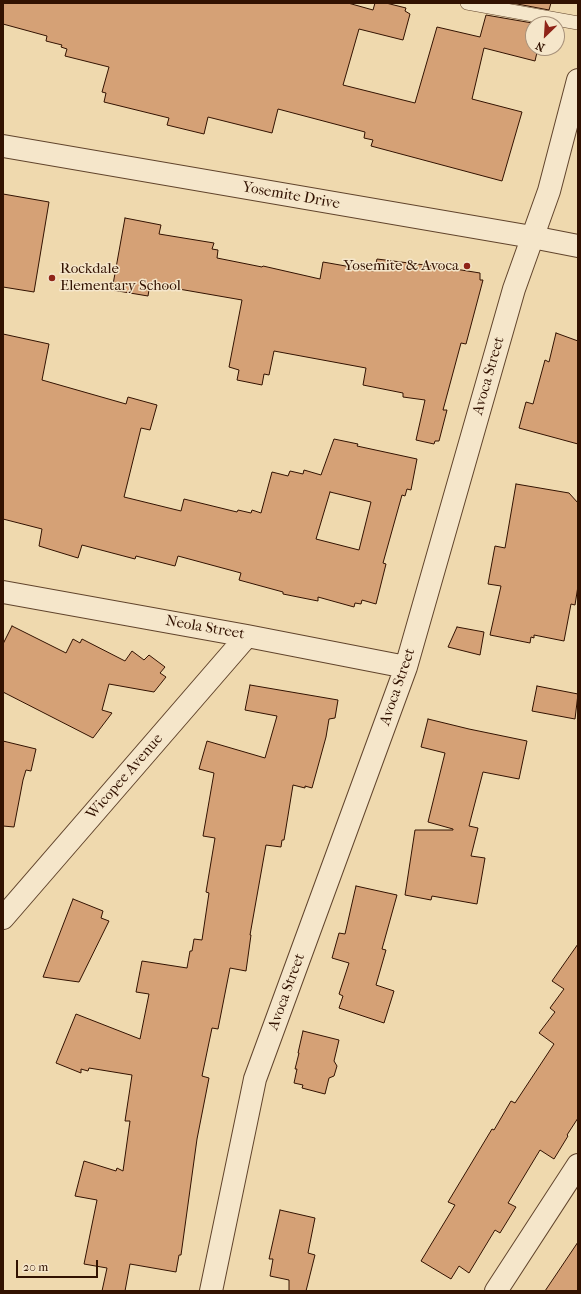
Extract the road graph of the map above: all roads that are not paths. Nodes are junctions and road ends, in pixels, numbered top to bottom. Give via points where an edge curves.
1 (466, 3) edge
2 (578, 23) edge
3 (578, 80) edge
4 (3, 146) edge
5 (532, 237) junction
6 (578, 246) edge
7 (3, 592) edge
8 (247, 636) junction
9 (406, 667) junction
10 (3, 918) edge
11 (578, 1165) edge
12 (211, 1291) edge
13 (496, 1291) edge

1 - 2 lane
3 - 5 street, Avoca Street via 548,191
4 - 5 street, Yosemite Drive
5 - 6 street, Yosemite Drive
5 - 9 street, Avoca Street via 514,289
7 - 8 street, Neola Street
8 - 9 street, Neola Street
8 - 10 street, Wicopee Avenue
9 - 12 street, Avoca Street via 255,1079
11 - 13 street

